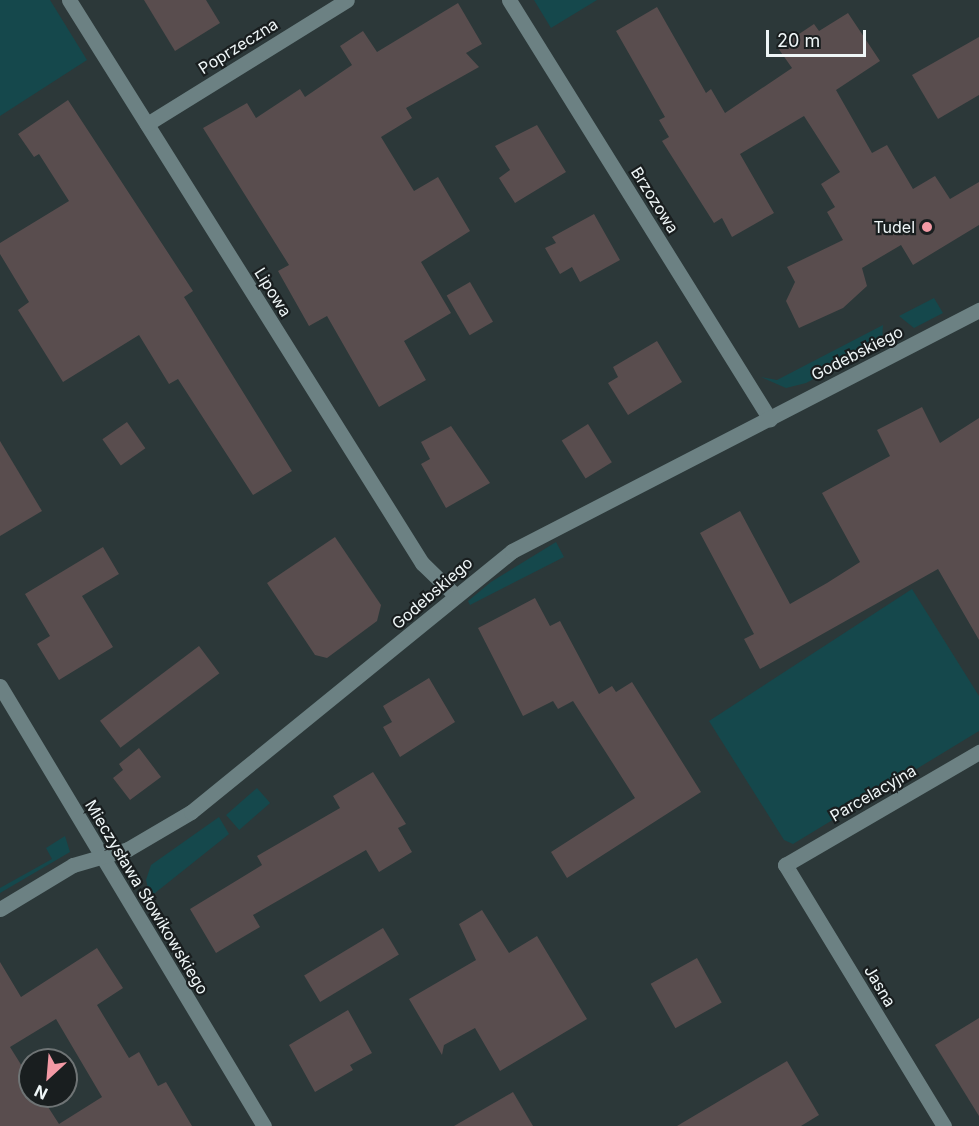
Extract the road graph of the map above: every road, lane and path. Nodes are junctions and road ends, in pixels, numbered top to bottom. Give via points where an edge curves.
1 (69, 0) edge
2 (348, 0) edge
3 (509, 0) edge
4 (147, 124) junction
5 (979, 310) edge
6 (770, 419) junction
7 (455, 595) junction
8 (0, 686) edge
9 (979, 752) edge
10 (102, 856) junction
11 (785, 866) joint
12 (0, 909) edge
13 (264, 1126) edge
14 (944, 1126) edge

1 - 4 street, Lipowa
2 - 4 street, Poprzeczna
3 - 6 street, Brzozowa
4 - 7 street, Lipowa via 422,563
5 - 6 street, Godebskiego
6 - 7 street, Godebskiego via 544,532 495,562
7 - 10 street, Godebskiego via 428,624 191,812 140,843
8 - 10 street, Mieczysława Słowikowskiego
9 - 11 street, Parcelacyjna
10 - 12 street, Godebskiego via 73,865
10 - 13 street, Mieczysława Słowikowskiego
11 - 14 street, Jasna

